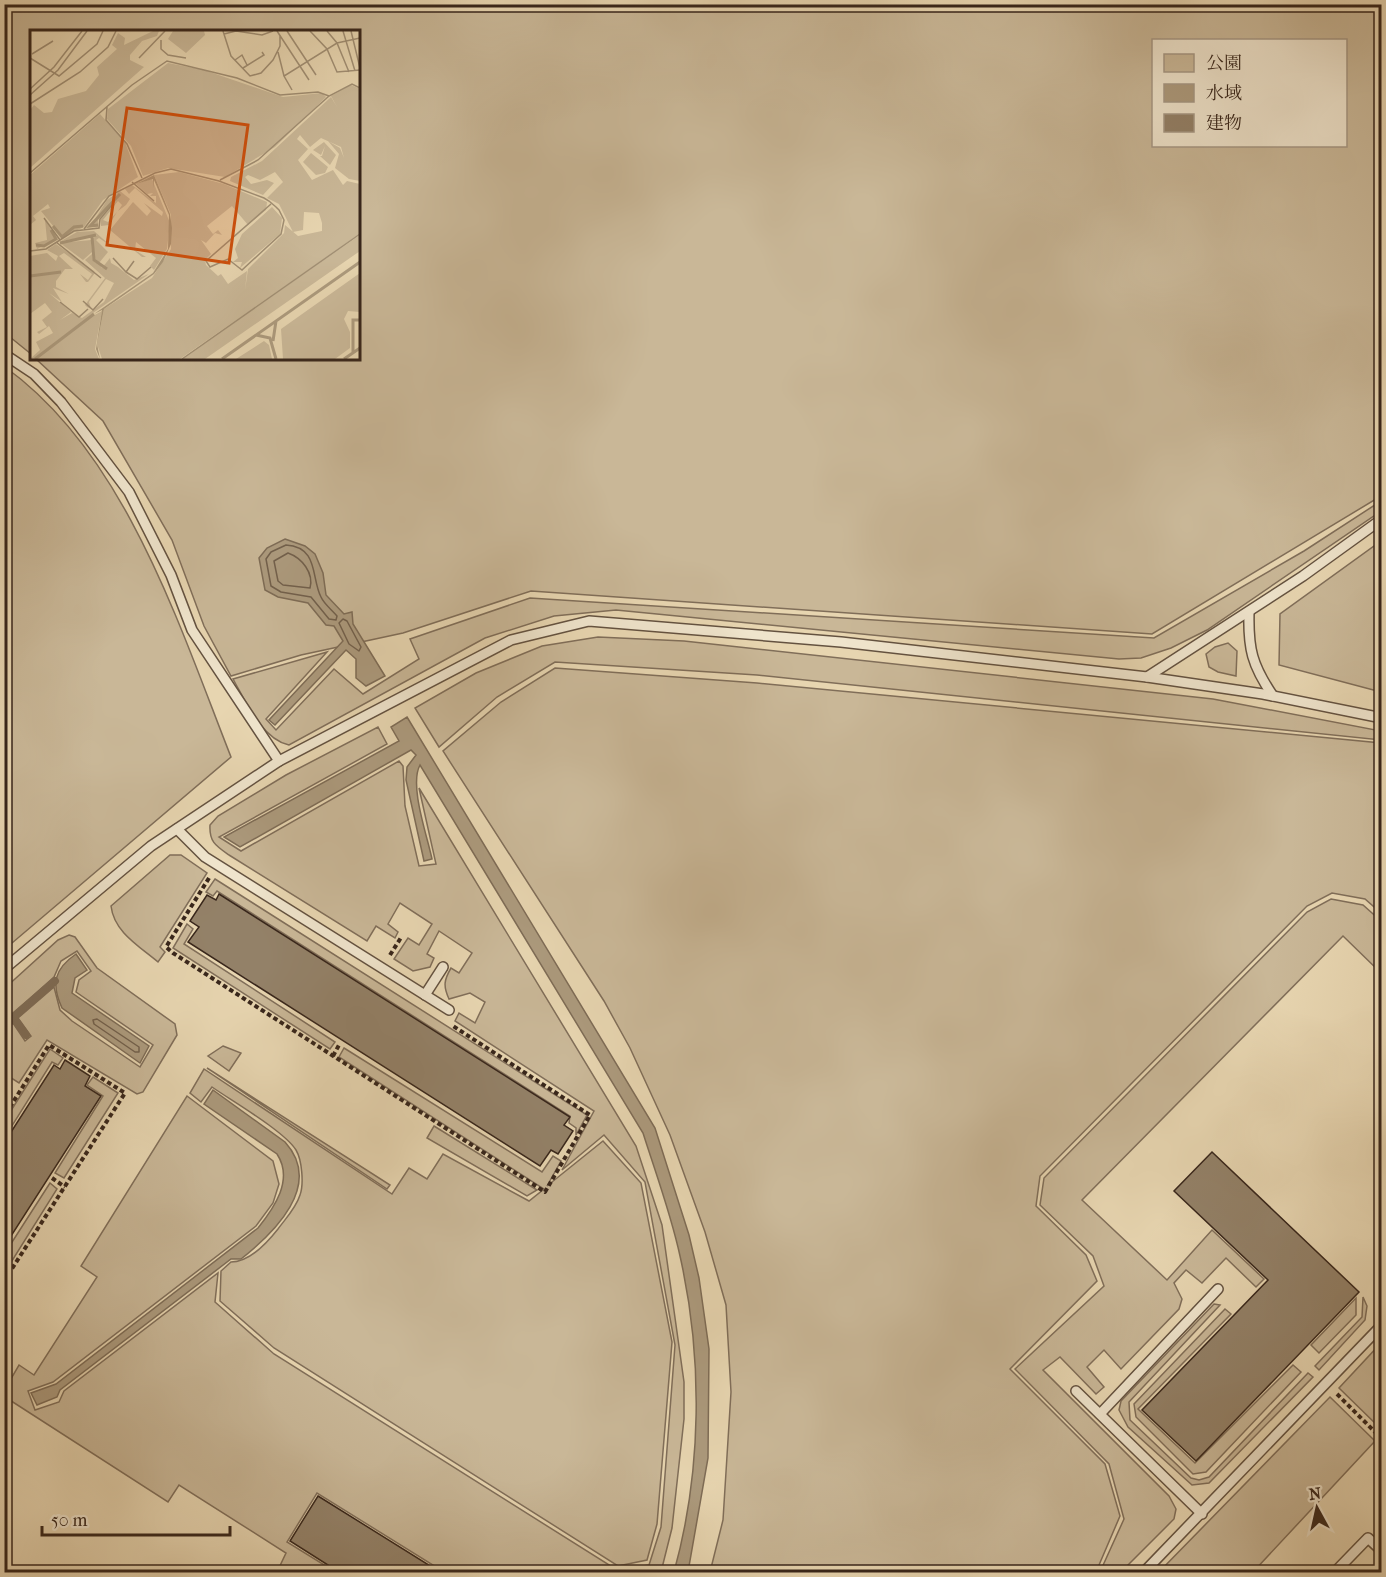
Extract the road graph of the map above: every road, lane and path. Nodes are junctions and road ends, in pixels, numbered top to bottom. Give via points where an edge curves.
1 (4, 354) edge
2 (1382, 519) edge
3 (1249, 612) junction
4 (1148, 677) junction
5 (1273, 696) junction
6 (1382, 718) edge
7 (279, 761) junction
8 (177, 829) junction
9 (218, 865) junction
10 (443, 967) dead end
11 (4, 969) edge
12 (425, 995) junction
13 (449, 1010) dead end
14 (452, 1025) dead end
15 (339, 1045) dead end
16 (333, 1056) junction
17 (10, 1107) dead end
18 (52, 1178) dead end
19 (65, 1187) junction
20 (4, 1281) edge
21 (1218, 1289) dead end
22 (1382, 1324) edge
23 (1076, 1391) dead end
24 (1334, 1392) dead end
25 (1100, 1414) junction
26 (1381, 1438) edge
27 (1202, 1514) junction
28 (1382, 1551) edge
29 (1144, 1572) edge
30 (1335, 1572) edge

1 - 7 lane via 34,374 61,402 129,492 171,575 192,630
2 - 3 lane
3 - 4 lane
3 - 5 lane via 1248,641 1255,670
4 - 5 lane
4 - 7 lane via 841,642 589,621 511,640
5 - 6 lane
7 - 8 lane
8 - 9 lane
8 - 11 lane via 151,846
9 - 12 lane
9 - 16 path via 166,946
10 - 12 lane
12 - 13 lane
14 - 16 path via 590,1115 546,1191
15 - 16 path
17 - 19 path via 49,1045 125,1093
18 - 19 path
19 - 20 path
21 - 25 lane
22 - 27 lane
23 - 25 lane
24 - 26 path
25 - 27 lane
27 - 29 lane
28 - 30 lane via 1368,1539

